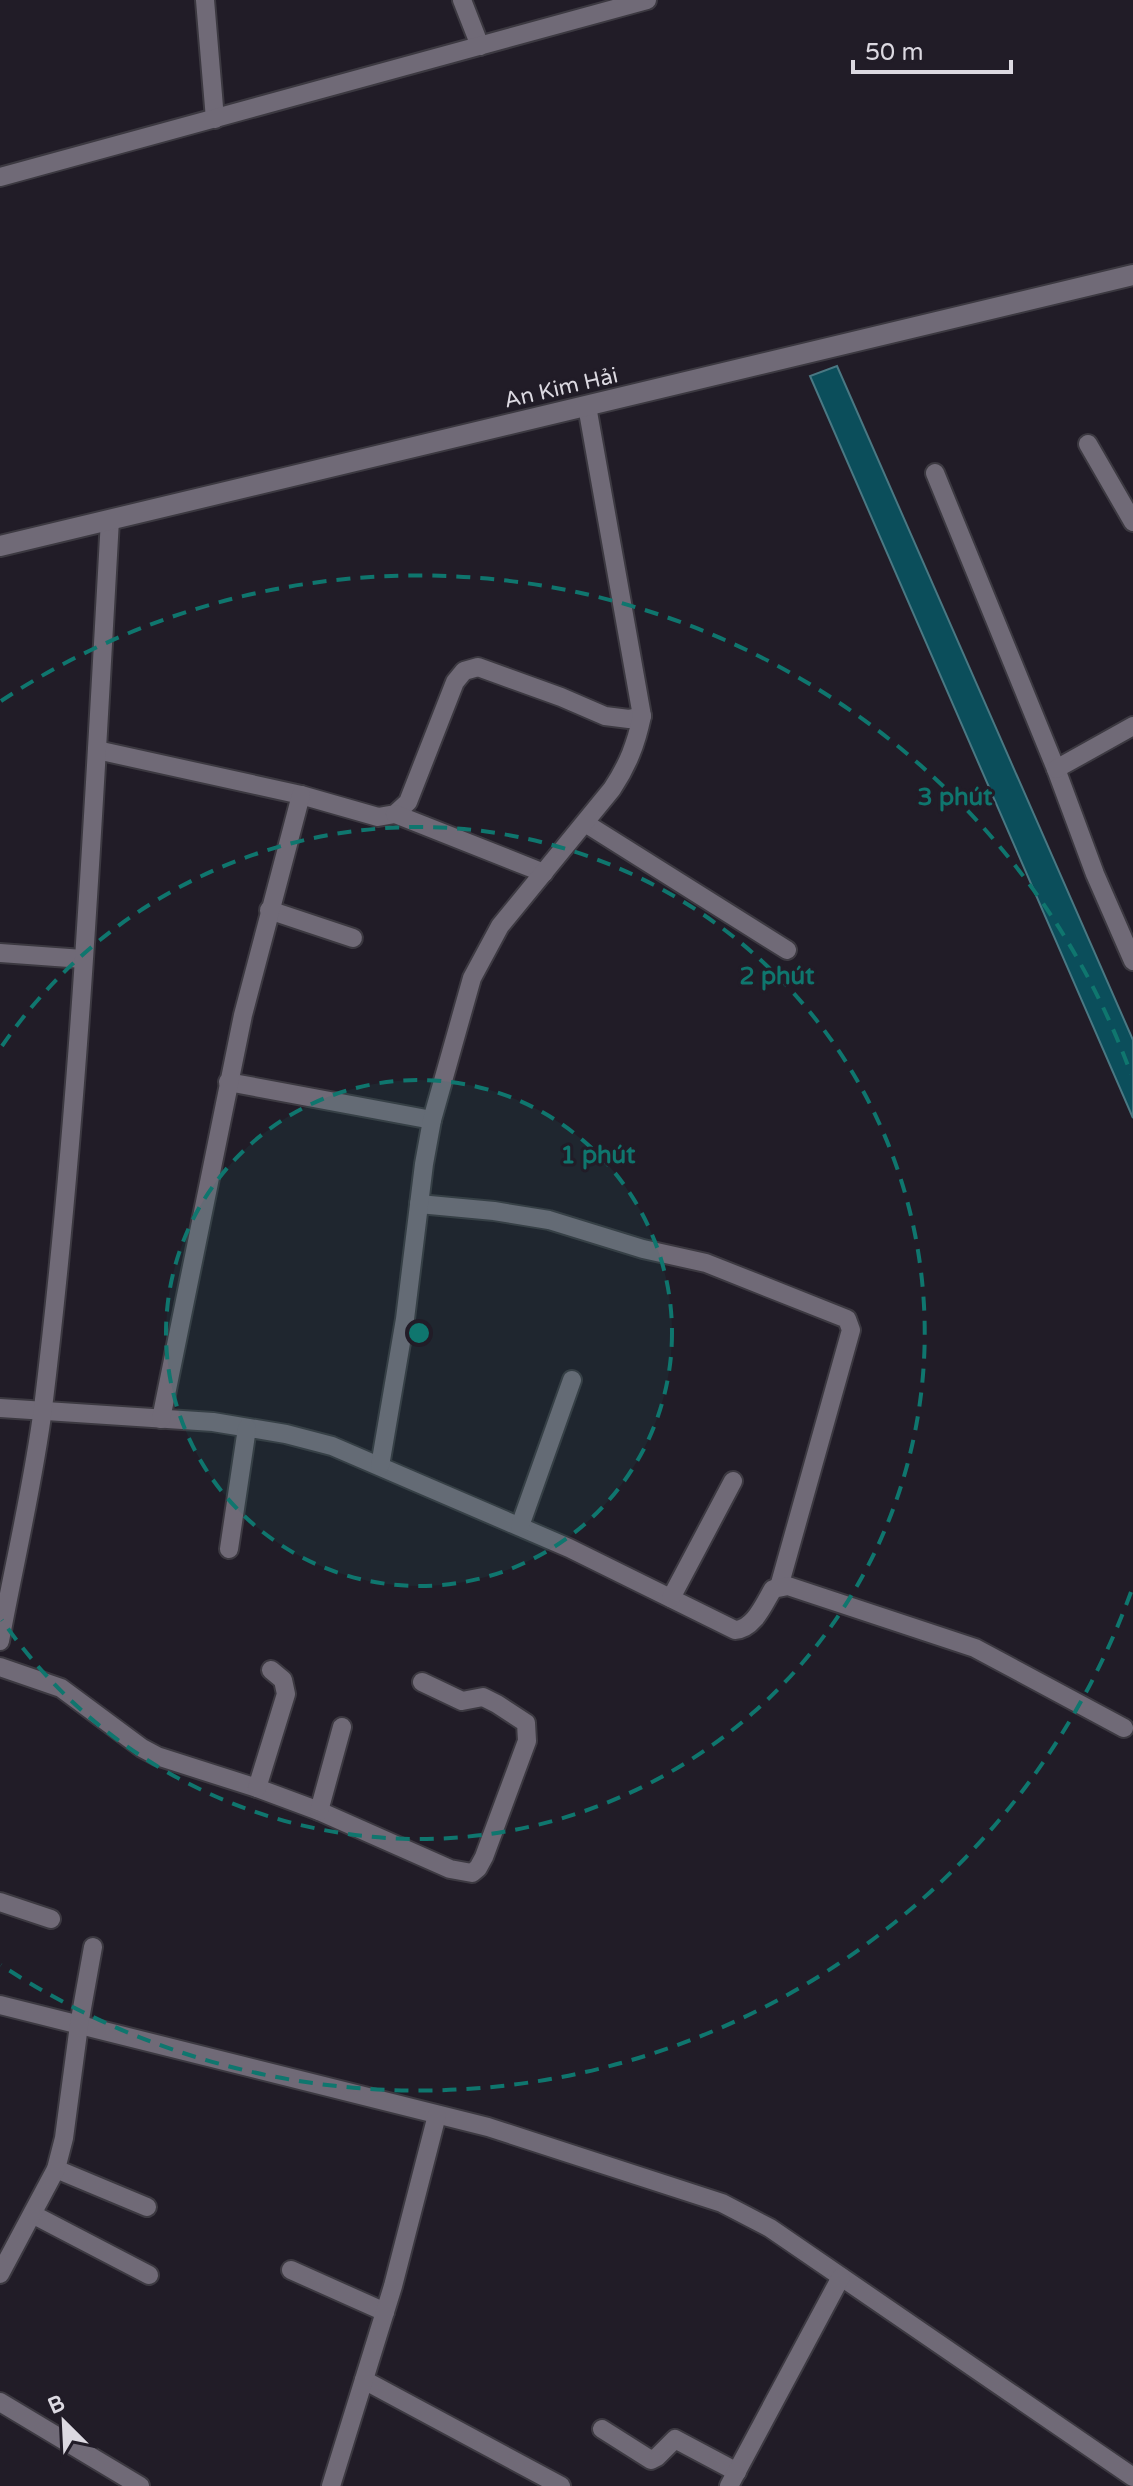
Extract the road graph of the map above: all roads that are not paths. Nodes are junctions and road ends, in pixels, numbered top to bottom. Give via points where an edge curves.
1 (205, 0) edge
2 (462, 0) edge
3 (647, 0) edge
4 (480, 46) junction
5 (215, 119) junction
6 (0, 177) edge
7 (1133, 275) edge
8 (587, 406) junction
9 (1088, 444) dead end
10 (935, 473) dead end
11 (110, 520) junction
12 (1133, 522) edge
13 (0, 546) edge
14 (642, 716) junction
15 (1133, 726) edge
16 (97, 750) junction
17 (1056, 769) junction
18 (301, 795) junction
19 (395, 814) junction
20 (585, 823) junction
21 (544, 873) junction
22 (269, 910) junction
23 (353, 938) dead end
24 (787, 950) dead end
25 (0, 953) edge
26 (83, 959) junction
27 (1133, 961) edge
28 (228, 1082) junction
29 (432, 1120) junction
30 (419, 1204) junction
31 (572, 1380) dead end
32 (0, 1408) edge
33 (42, 1411) junction
34 (161, 1419) junction
35 (247, 1428) junction
36 (380, 1466) junction
37 (733, 1481) dead end
38 (520, 1526) junction
39 (229, 1549) dead end
40 (779, 1587) junction
41 (671, 1598) junction
42 (0, 1641) edge
43 (0, 1667) edge
44 (271, 1670) dead end
45 (422, 1682) dead end
46 (342, 1727) dead end
47 (1124, 1728) dead end
48 (257, 1788) junction
49 (319, 1811) junction
50 (0, 1902) edge
51 (51, 1919) dead end
52 (93, 1947) dead end
53 (0, 2005) edge
54 (79, 2025) junction
55 (437, 2115) junction
56 (56, 2169) junction
57 (147, 2207) dead end
58 (34, 2215) junction
59 (291, 2270) dead end
60 (0, 2274) edge
61 (149, 2275) dead end
62 (841, 2277) junction
63 (385, 2312) junction
64 (364, 2380) junction
65 (0, 2402) edge
66 (602, 2429) dead end
67 (1133, 2477) edge
68 (733, 2479) edge
69 (135, 2485) edge
70 (331, 2486) edge
71 (561, 2486) edge

1 - 5 street
2 - 4 street
3 - 4 street
4 - 5 street
5 - 6 street
7 - 8 street, An Kim Hải
8 - 11 street, An Kim Hải
8 - 14 street
9 - 12 street
10 - 17 street
11 - 13 street, An Kim Hải
11 - 16 street
14 - 19 street via 605,716 478,667 464,671 408,802
14 - 20 street via 627,766
15 - 17 street
16 - 18 street
16 - 26 street
17 - 27 street
18 - 19 street via 378,817
18 - 22 street
19 - 21 street
20 - 21 street
20 - 24 street
21 - 29 street via 483,954
22 - 23 street
22 - 28 street
25 - 26 street
26 - 33 street via 69,1158
28 - 29 street
28 - 34 street
29 - 30 street
30 - 36 street
30 - 40 street via 549,1220 706,1263 847,1319 851,1330
31 - 38 street
32 - 33 street
33 - 34 street
33 - 42 street
34 - 35 street
35 - 36 street via 332,1446
35 - 39 street
36 - 38 street
37 - 41 street
38 - 41 street
40 - 41 street via 741,1630
40 - 47 street via 975,1648
43 - 48 street via 61,1688 157,1756
44 - 48 street via 283,1680 286,1694
45 - 49 street via 462,1701 483,1697 526,1723 527,1741 478,1868 472,1873 450,1869
46 - 49 street
48 - 49 street
50 - 51 street
52 - 54 street
53 - 54 street
54 - 55 street
54 - 56 street
55 - 62 street via 722,2203 770,2228
55 - 63 street
56 - 57 street
56 - 58 street
58 - 60 street
58 - 61 street
59 - 63 street
62 - 67 street
62 - 68 street
63 - 64 street
64 - 70 street
64 - 71 street
65 - 69 street
66 - 68 street via 651,2460 675,2439

